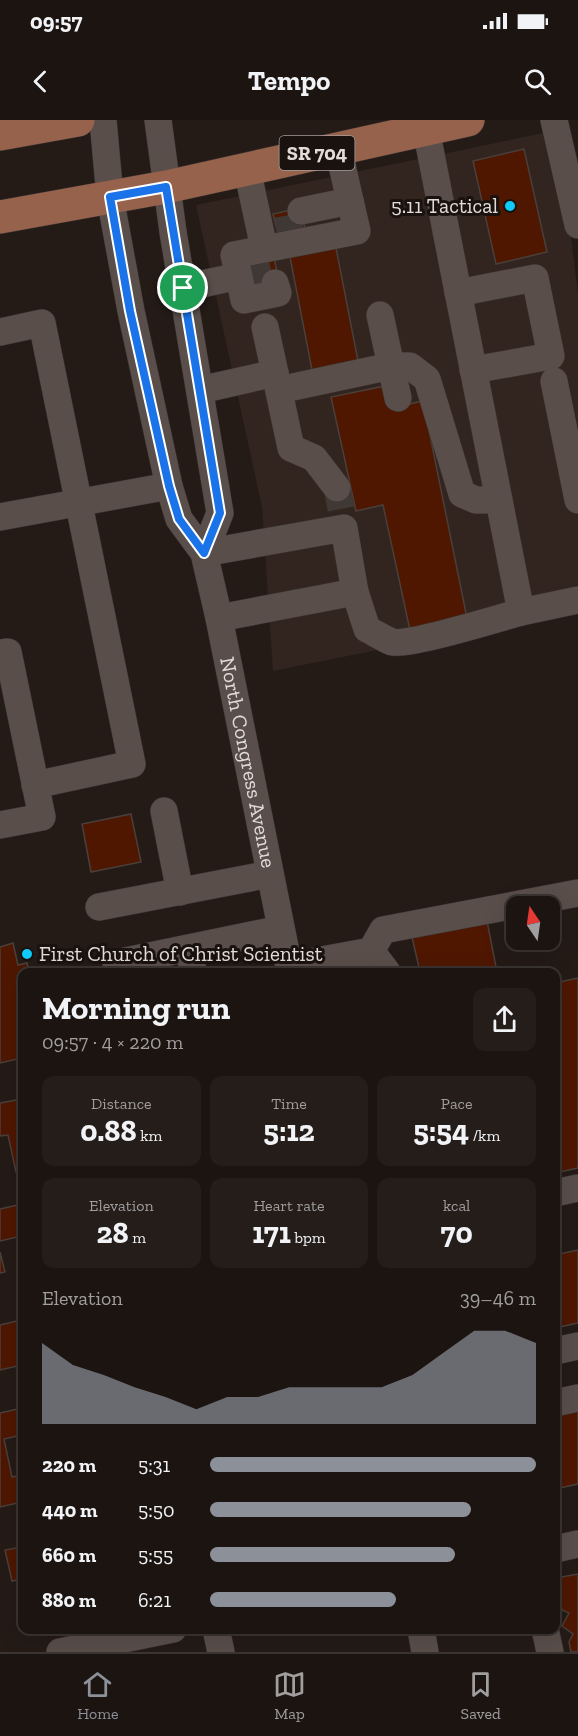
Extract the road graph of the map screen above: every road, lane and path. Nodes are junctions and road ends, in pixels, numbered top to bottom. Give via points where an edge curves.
1 (78, 120) edge
2 (103, 120) edge
3 (158, 120) edge
4 (468, 120) edge
5 (554, 120) edge
6 (426, 129) junction
7 (0, 134) edge
8 (338, 148) junction
9 (247, 169) junction
10 (166, 187) junction
11 (110, 197) junction
12 (351, 208) junction
13 (0, 217) edge
14 (303, 218) tunnel mouth
15 (578, 225) edge
16 (263, 255) junction
17 (183, 288) junction
18 (458, 293) junction
19 (380, 315) dead end
20 (265, 327) dead end
21 (0, 332) edge
22 (391, 366) junction
23 (473, 370) junction
24 (277, 381) junction
25 (554, 381) dead end
26 (200, 390) junction
27 (398, 398) dead end
28 (169, 486) junction
29 (499, 500) junction
30 (578, 500) edge
31 (78, 501) junction
32 (340, 508) junction
33 (0, 517) edge
34 (204, 553) junction
35 (355, 592) junction
36 (578, 600) edge
37 (521, 612) junction
38 (219, 618) junction
39 (0, 653) edge
40 (35, 785) junction
41 (164, 811) dead end
42 (0, 825) edge
43 (270, 874) junction
44 (180, 892) junction
45 (578, 893) edge
46 (99, 907) dead end
47 (281, 929) junction
48 (191, 960) edge
49 (379, 961) edge
50 (116, 963) dead end
51 (289, 968) edge
52 (300, 968) edge
53 (578, 1188) edge
54 (560, 1192) edge
55 (578, 1346) edge
56 (560, 1350) edge
57 (578, 1398) edge
58 (560, 1402) edge
59 (578, 1544) edge
60 (560, 1548) edge
61 (148, 1634) edge
62 (217, 1634) edge
63 (422, 1634) edge
64 (546, 1634) edge
65 (60, 1652) edge
66 (221, 1652) edge
67 (425, 1652) edge
68 (550, 1652) edge

1 - 7 main road
2 - 11 street, North Congress Avenue
3 - 10 street
4 - 6 main road, SR 704
5 - 15 street
6 - 8 main road, SR 704
6 - 18 street
8 - 9 main road, SR 704
8 - 12 street
9 - 10 main road, SR 704
9 - 16 street
10 - 11 main road, SR 704
10 - 17 street
11 - 13 main road, SR 704
11 - 28 street, North Congress Avenue via 130,311
12 - 14 street
12 - 16 street via 357,231
16 - 17 street
17 - 26 street
18 - 23 street
18 - 23 street via 535,278 551,356
19 - 22 street
20 - 24 street
21 - 31 street via 42,323
22 - 24 street
22 - 27 street
22 - 29 street via 410,366 427,380 462,494 476,500
23 - 29 street
24 - 26 street
24 - 32 street via 291,448 314,458
25 - 30 street
26 - 34 street via 220,513
28 - 31 street
28 - 34 street, North Congress Avenue via 179,519
29 - 37 street
31 - 33 street
31 - 40 street via 132,764
32 - 34 street
32 - 35 street
34 - 38 street, North Congress Avenue
35 - 37 street via 367,629 393,642
35 - 38 street
36 - 37 street
38 - 43 street, North Congress Avenue
39 - 40 street via 8,652
40 - 42 street via 42,817
41 - 44 street
43 - 44 street
43 - 47 street, North Congress Avenue
44 - 46 street
45 - 49 street via 383,930
47 - 48 street
47 - 51 street, North Congress Avenue
48 - 50 street
49 - 52 street
53 - 54 street
55 - 56 street
57 - 58 street
59 - 60 street
61 - 65 street
62 - 66 street
63 - 67 street
64 - 68 street

